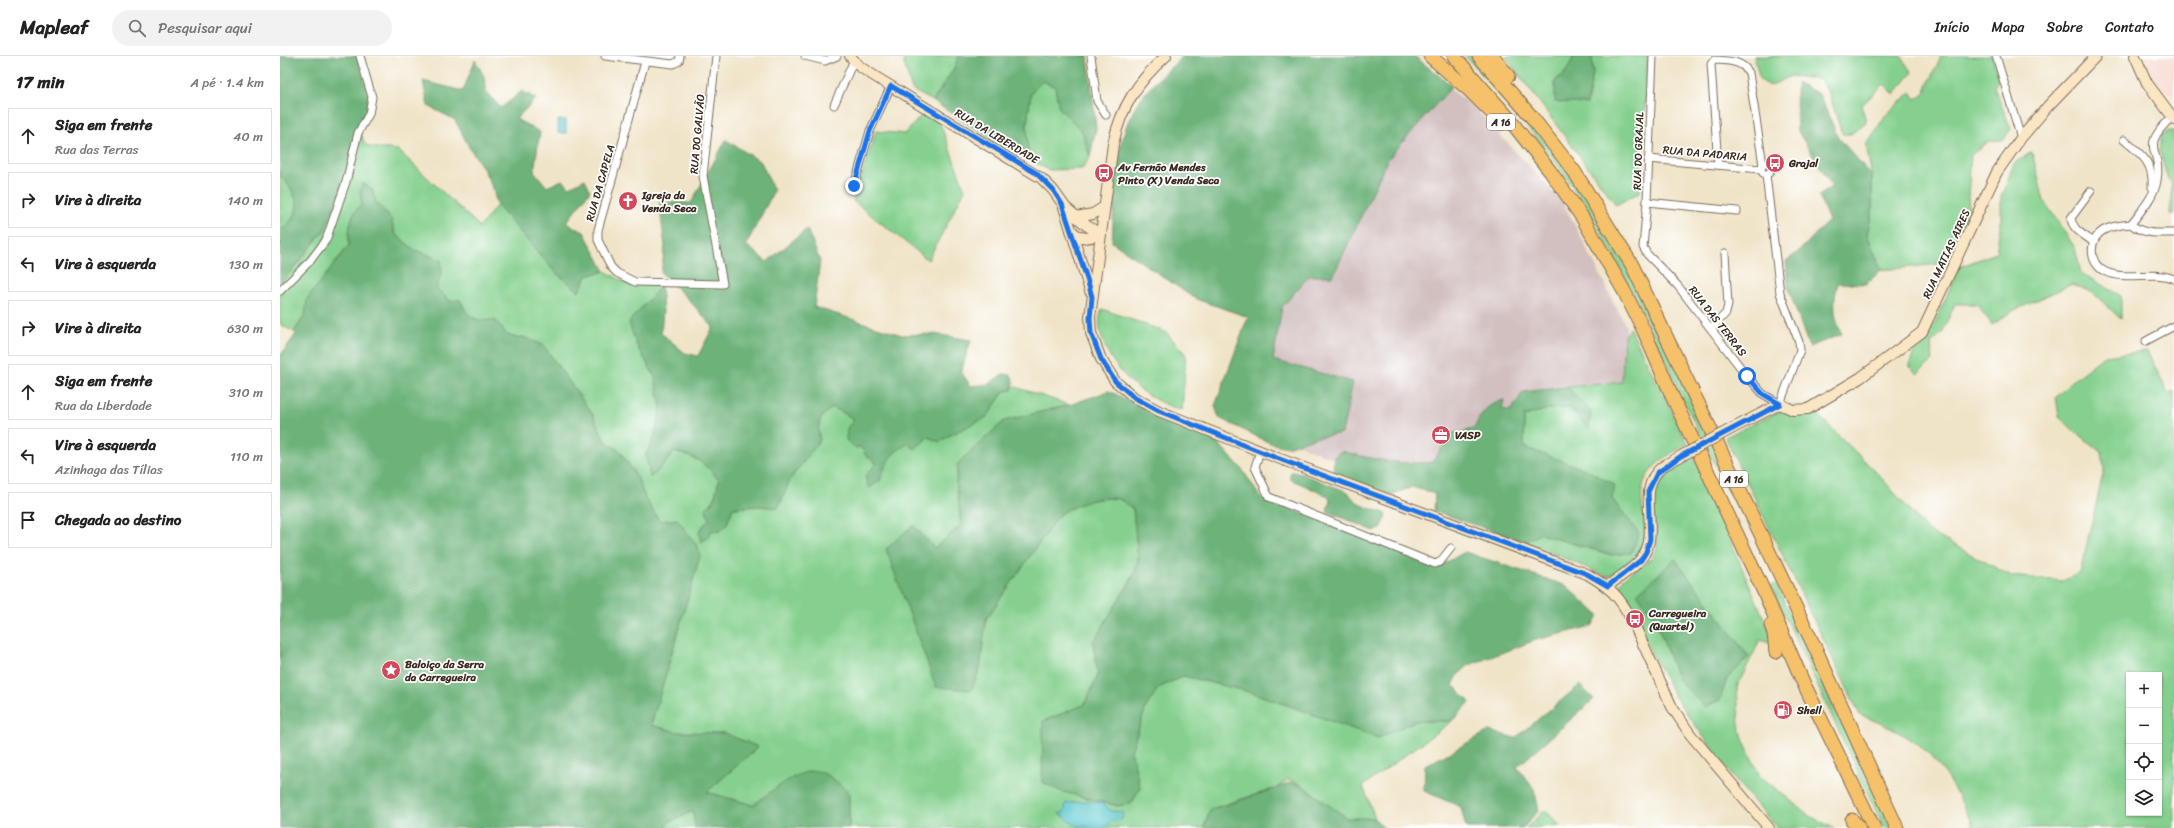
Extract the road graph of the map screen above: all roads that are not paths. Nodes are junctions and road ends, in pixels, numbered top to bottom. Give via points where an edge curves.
1 (360, 56) edge
2 (605, 56) edge
3 (680, 56) edge
4 (716, 56) edge
5 (805, 56) edge
6 (837, 56) edge
7 (1092, 56) edge
8 (1166, 56) edge
9 (1430, 56) edge
10 (1454, 56) edge
11 (1480, 56) edge
12 (1493, 56) edge
13 (1653, 56) edge
14 (1996, 56) edge
15 (2096, 56) edge
16 (2135, 56) edge
17 (852, 58) edge
18 (645, 62) junction
19 (891, 86) junction
20 (834, 105) dead end
21 (1106, 115) dead end
22 (2173, 118) edge
23 (2021, 138) junction
24 (2124, 140) dead end
25 (1552, 142) junction
26 (1648, 158) junction
27 (1718, 165) junction
28 (1762, 167) junction
29 (854, 186) dead end
30 (2091, 191) dead end
31 (1566, 193) junction
32 (2151, 195) junction
33 (1647, 202) junction
34 (1062, 204) junction
35 (1104, 207) junction
36 (1737, 211) dead end
37 (1076, 217) junction
38 (2132, 224) junction
39 (1071, 230) junction
40 (2174, 233) edge
41 (1100, 234) junction
42 (2093, 242) junction
43 (1643, 247) joint
44 (1725, 253) dead end
45 (2174, 279) edge
46 (723, 284) joint
47 (280, 291) edge
48 (1092, 297) junction
49 (2174, 326) edge
50 (1711, 328) junction
51 (2146, 341) dead end
52 (1780, 404) junction
53 (1260, 451) junction
54 (1451, 548) dead end
55 (1608, 586) junction
56 (1765, 594) junction
57 (1776, 652) dead end
58 (1817, 652) junction
59 (1859, 726) dead end
60 (1769, 828) edge
61 (1874, 828) edge
62 (1897, 828) edge

1 - 47 street via 372,97 368,114 358,132 346,182 326,240 310,261
2 - 18 street
3 - 18 street via 679,61 673,64
4 - 46 street, RUA DO GALVÃO via 703,176
5 - 6 street via 825,61
7 - 21 street via 1097,101
8 - 35 street via 1138,84 1125,106 1113,144
9 - 31 highway, A 16 via 1486,107
10 - 31 highway, A 16 via 1524,137
11 - 25 highway, A 16
12 - 25 highway, A 16 via 1531,104
13 - 26 street, RUA DO GRAJAL
14 - 23 street
15 - 23 street, RUA MATIAS AIRES
16 - 22 street via 2147,83
17 - 19 street, RUA DA LIBERDADE via 860,67
17 - 20 street
18 - 46 street, RUA DA CAPELA via 598,230 598,240 611,267 635,282
19 - 29 street via 870,131
19 - 34 street, RUA DA LIBERDADE via 1036,173 1053,190
22 - 32 street via 2156,134 2153,141 2158,175
23 - 52 street, RUA MATIAS AIRES via 1997,172 1922,332 1860,378 1808,409 1793,410
24 - 32 street via 2148,163 2153,175
25 - 58 highway, A 16 via 1590,194 1632,265
26 - 27 street, RUA DA PADARIA
26 - 33 street, RUA DO GRAJAL
27 - 28 street, RUA DA PADARIA
27 - 28 street via 1711,64 1714,60 1738,63 1749,73
28 - 52 street via 1768,165 1771,168 1770,173 1766,175 1780,293 1800,350
30 - 42 street via 2071,218 2071,222 2074,228
31 - 56 highway, A 16 via 1604,254 1644,331
32 - 38 street
33 - 36 street
33 - 43 street, RUA DO GRAJAL
34 - 37 street
34 - 39 street, RUA DA LIBERDADE
35 - 37 street via 1093,214
35 - 41 street
37 - 41 street
38 - 40 street via 2147,232
38 - 42 street via 2105,229
39 - 41 street via 1084,238
39 - 48 street, RUA DA LIBERDADE
41 - 48 street
42 - 45 street via 2092,255 2097,264 2106,271
43 - 50 street, RUA DAS TERRAS
44 - 50 street via 1728,305 1726,313
48 - 53 street via 1091,333 1101,359 1115,381 1135,398 1159,411
49 - 51 street
50 - 52 street, RUA DAS TERRAS via 1763,394
52 - 55 street, bridge via 1662,467 1650,484 1648,492 1650,539 1646,552 1641,560
53 - 54 street via 1255,467 1268,497 1435,564 1440,562
53 - 55 street via 1587,574
55 - 60 street via 1632,620 1672,707 1690,734
56 - 57 highway via 1765,609 1774,633
56 - 61 highway, A 16 via 1803,682
58 - 59 highway via 1850,715
58 - 62 highway, A 16

